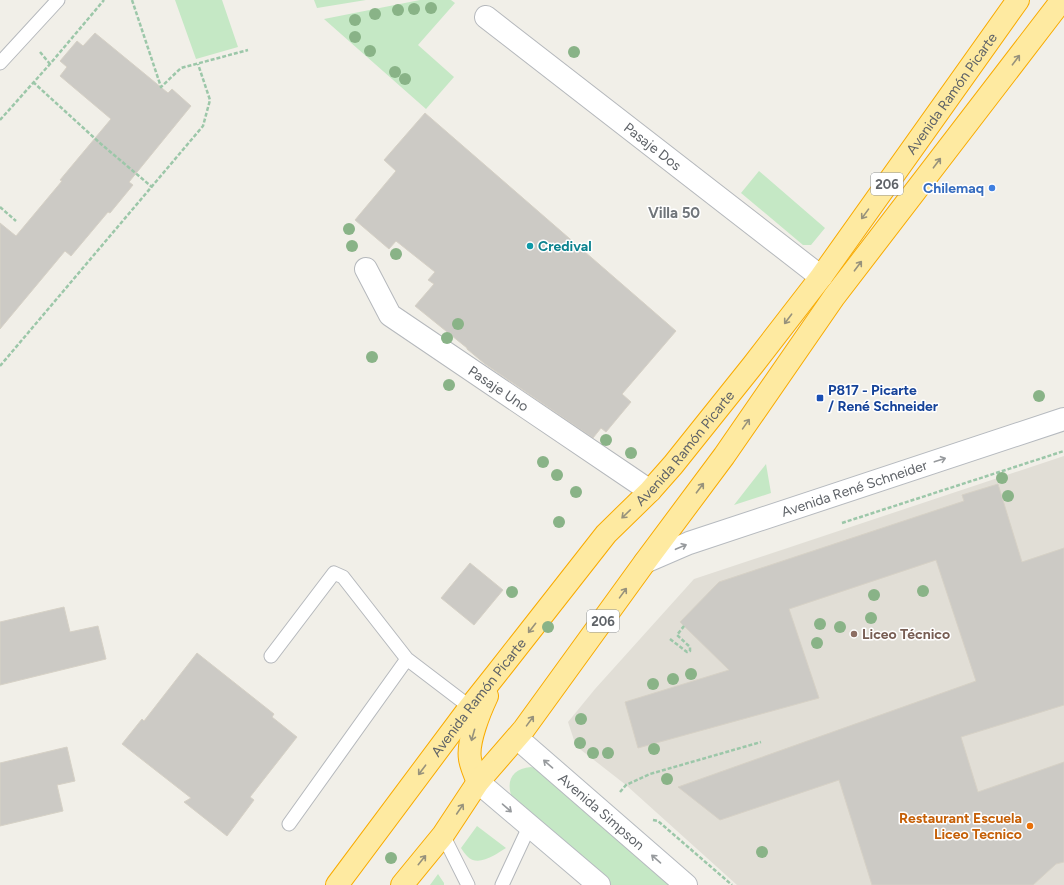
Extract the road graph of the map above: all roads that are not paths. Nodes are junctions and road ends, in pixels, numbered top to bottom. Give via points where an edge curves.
1 (58, 0) edge
2 (1018, 0) edge
3 (1062, 0) edge
4 (486, 17) dead end
5 (0, 63) edge
6 (366, 269) dead end
7 (821, 276) junction
8 (1064, 419) edge
9 (650, 492) junction
10 (645, 562) junction
11 (271, 656) dead end
12 (407, 659) junction
13 (497, 673) junction
14 (470, 707) junction
15 (517, 738) junction
16 (478, 782) junction
17 (289, 824) dead end
18 (529, 827) junction
19 (442, 835) junction
20 (337, 885) edge
21 (402, 885) edge
22 (468, 885) edge
23 (502, 885) edge
24 (599, 885) edge
25 (686, 885) edge

1 - 5 lane
2 -> 7 highway, Avenida Ramón Picarte / 206
10 -> 3 highway, Avenida Ramón Picarte / 206 via 724,456 834,297
4 - 7 main road, Pasaje Dos
6 - 9 main road, Pasaje Uno via 390,315
7 -> 9 highway, Avenida Ramón Picarte / 206
10 -> 8 main road, Avenida René Schneider via 689,544
9 -> 13 highway, Avenida Ramón Picarte / 206 via 606,534
15 -> 10 highway, Avenida Ramón Picarte / 206
11 - 12 lane via 334,573 343,577
12 - 14 lane
12 - 17 lane
13 - 14 highway, Avenida Ramón Picarte / 206
13 -> 16 highway via 481,709 471,741 470,758
14 -> 20 highway, Avenida Ramón Picarte / 206
15 - 16 highway, Avenida Ramón Picarte / 206
25 -> 15 main road, Avenida Simpson
16 -> 18 main road
19 -> 16 highway, Avenida Ramón Picarte / 206
18 - 23 lane
18 - 24 main road
21 -> 19 highway, Avenida Ramón Picarte / 206
19 - 22 lane

